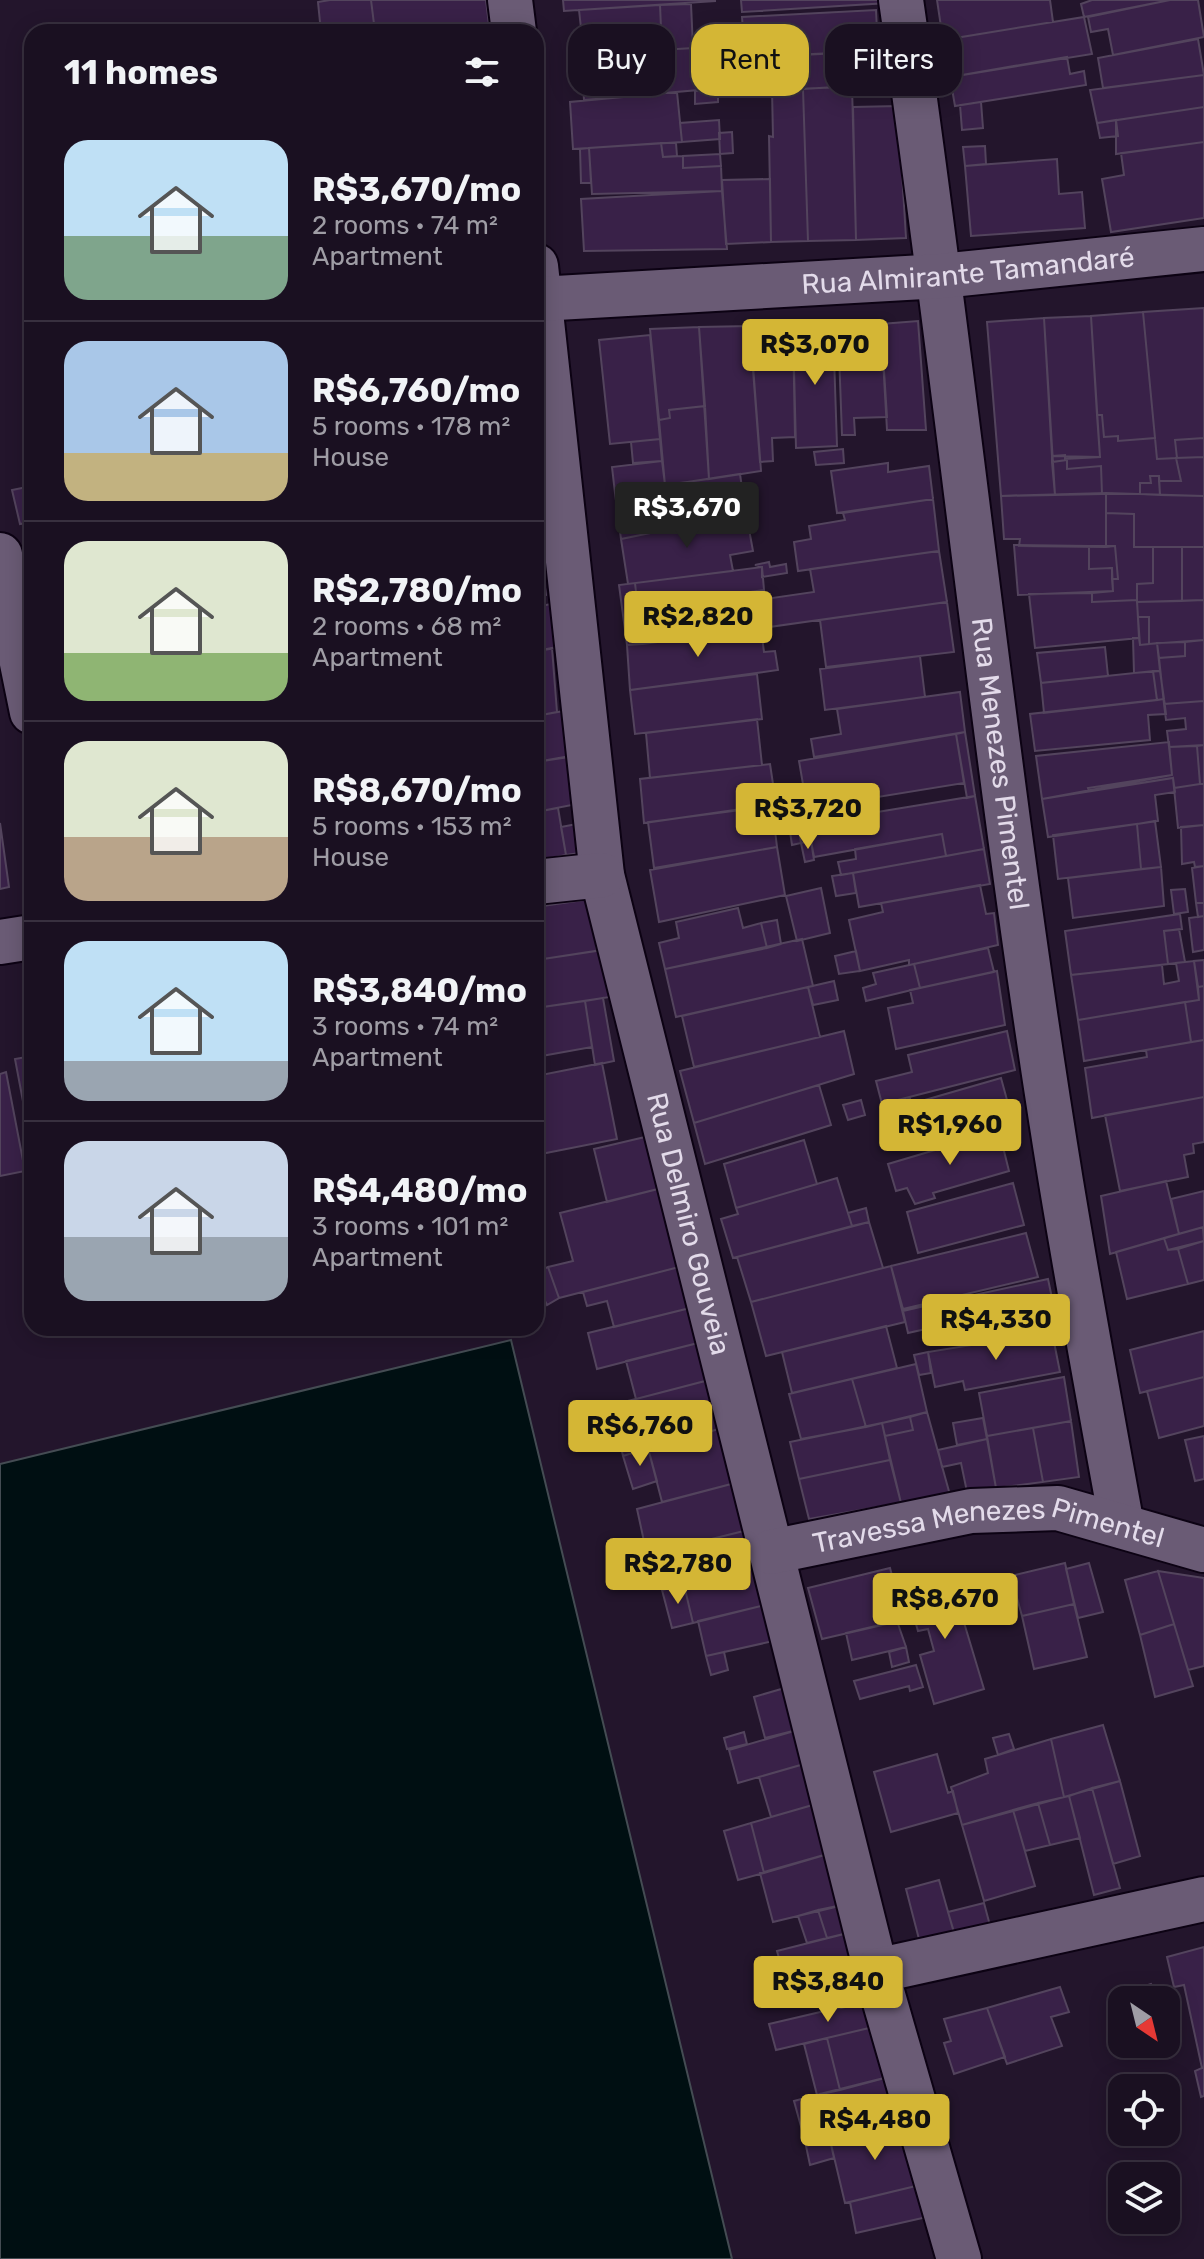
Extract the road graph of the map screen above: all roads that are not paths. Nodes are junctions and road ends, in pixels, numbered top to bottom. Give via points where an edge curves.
1 (510, 0) edge
2 (901, 0) edge
3 (513, 24) edge
4 (1204, 249) edge
5 (941, 276) junction
6 (544, 282) edge
7 (544, 338) edge
8 (0, 555) edge
9 (16, 638) edge
10 (24, 675) edge
11 (602, 875) junction
12 (544, 881) edge
13 (24, 938) edge
14 (0, 942) edge
15 (1122, 1526) junction
16 (1204, 1550) edge
17 (771, 1552) junction
18 (1204, 1899) edge
19 (876, 1971) junction
20 (959, 2259) edge

1 - 3 street
2 - 5 street, Rua Menezes Pimentel
4 - 5 street, Rua Almirante Tamandaré
5 - 6 street, Rua Almirante Tamandaré
5 - 15 street, Rua Menezes Pimentel via 1061,1181
7 - 11 street, Rua Delmiro Gouveia
8 - 9 street
9 - 10 street
11 - 12 street
11 - 17 street, Rua Delmiro Gouveia
13 - 14 street
15 - 16 street, Travessa Menezes Pimentel
15 - 17 street, Travessa Menezes Pimentel via 1058,1508 971,1511
17 - 19 street, Rua Delmiro Gouveia
18 - 19 street
19 - 20 street, Rua Delmiro Gouveia

